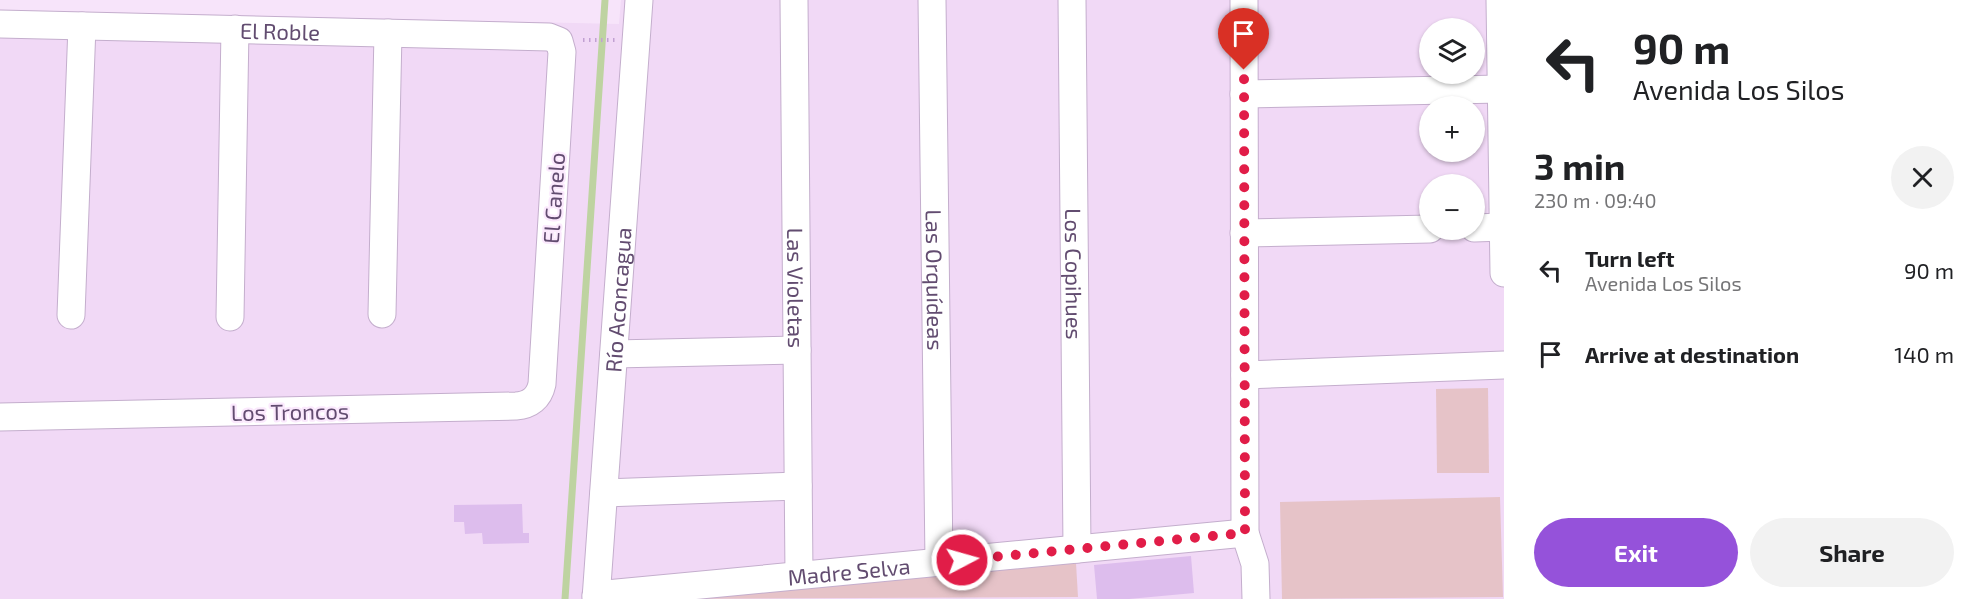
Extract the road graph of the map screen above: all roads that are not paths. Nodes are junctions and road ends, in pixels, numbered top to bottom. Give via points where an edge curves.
1 (639, 0) edge
2 (794, 0) edge
3 (932, 0) edge
4 (1072, 0) edge
5 (1244, 0) edge
6 (1500, 0) edge
7 (0, 24) edge
8 (82, 26) junction
9 (235, 29) junction
10 (388, 33) junction
11 (559, 41) joint
12 (1501, 89) junction
13 (1244, 94) junction
14 (1503, 227) edge
15 (1485, 228) edge
16 (1419, 229) edge
17 (1244, 233) junction
18 (1504, 273) edge
19 (382, 314) dead end
20 (71, 315) dead end
21 (230, 317) dead end
22 (797, 350) junction
23 (614, 354) junction
24 (544, 357) joint
25 (1504, 365) edge
26 (1245, 375) junction
27 (0, 417) edge
28 (798, 486) junction
29 (604, 494) junction
30 (1245, 533) junction
31 (1077, 549) junction
32 (939, 562) junction
33 (799, 575) junction
34 (596, 597) edge
35 (1256, 599) edge

1 - 23 street, Río Aconcagua
2 - 22 street, Las Violetas
3 - 32 street, Las Orquídeas
4 - 31 street, Los Copihues
5 - 13 street
6 - 12 street
7 - 8 street, El Roble
8 - 9 street, El Roble
8 - 20 street
9 - 10 street, El Roble
9 - 21 street
10 - 11 street, El Roble via 549,37
10 - 19 street
11 - 24 street, El Canelo via 562,52
12 - 13 street
12 - 14 street
13 - 17 street
14 - 15 street
14 - 18 street
16 - 17 street
17 - 26 street
22 - 23 street
22 - 28 street, Las Violetas
23 - 29 street, Río Aconcagua
24 - 27 street, Los Troncos via 540,390 533,400 522,405
25 - 26 street
26 - 30 street
28 - 29 street
28 - 33 street, Las Violetas
29 - 34 street, Río Aconcagua
30 - 31 street, Madre Selva
30 - 35 street via 1255,564
31 - 32 street, Madre Selva
32 - 33 street, Madre Selva
33 - 34 street, Madre Selva

